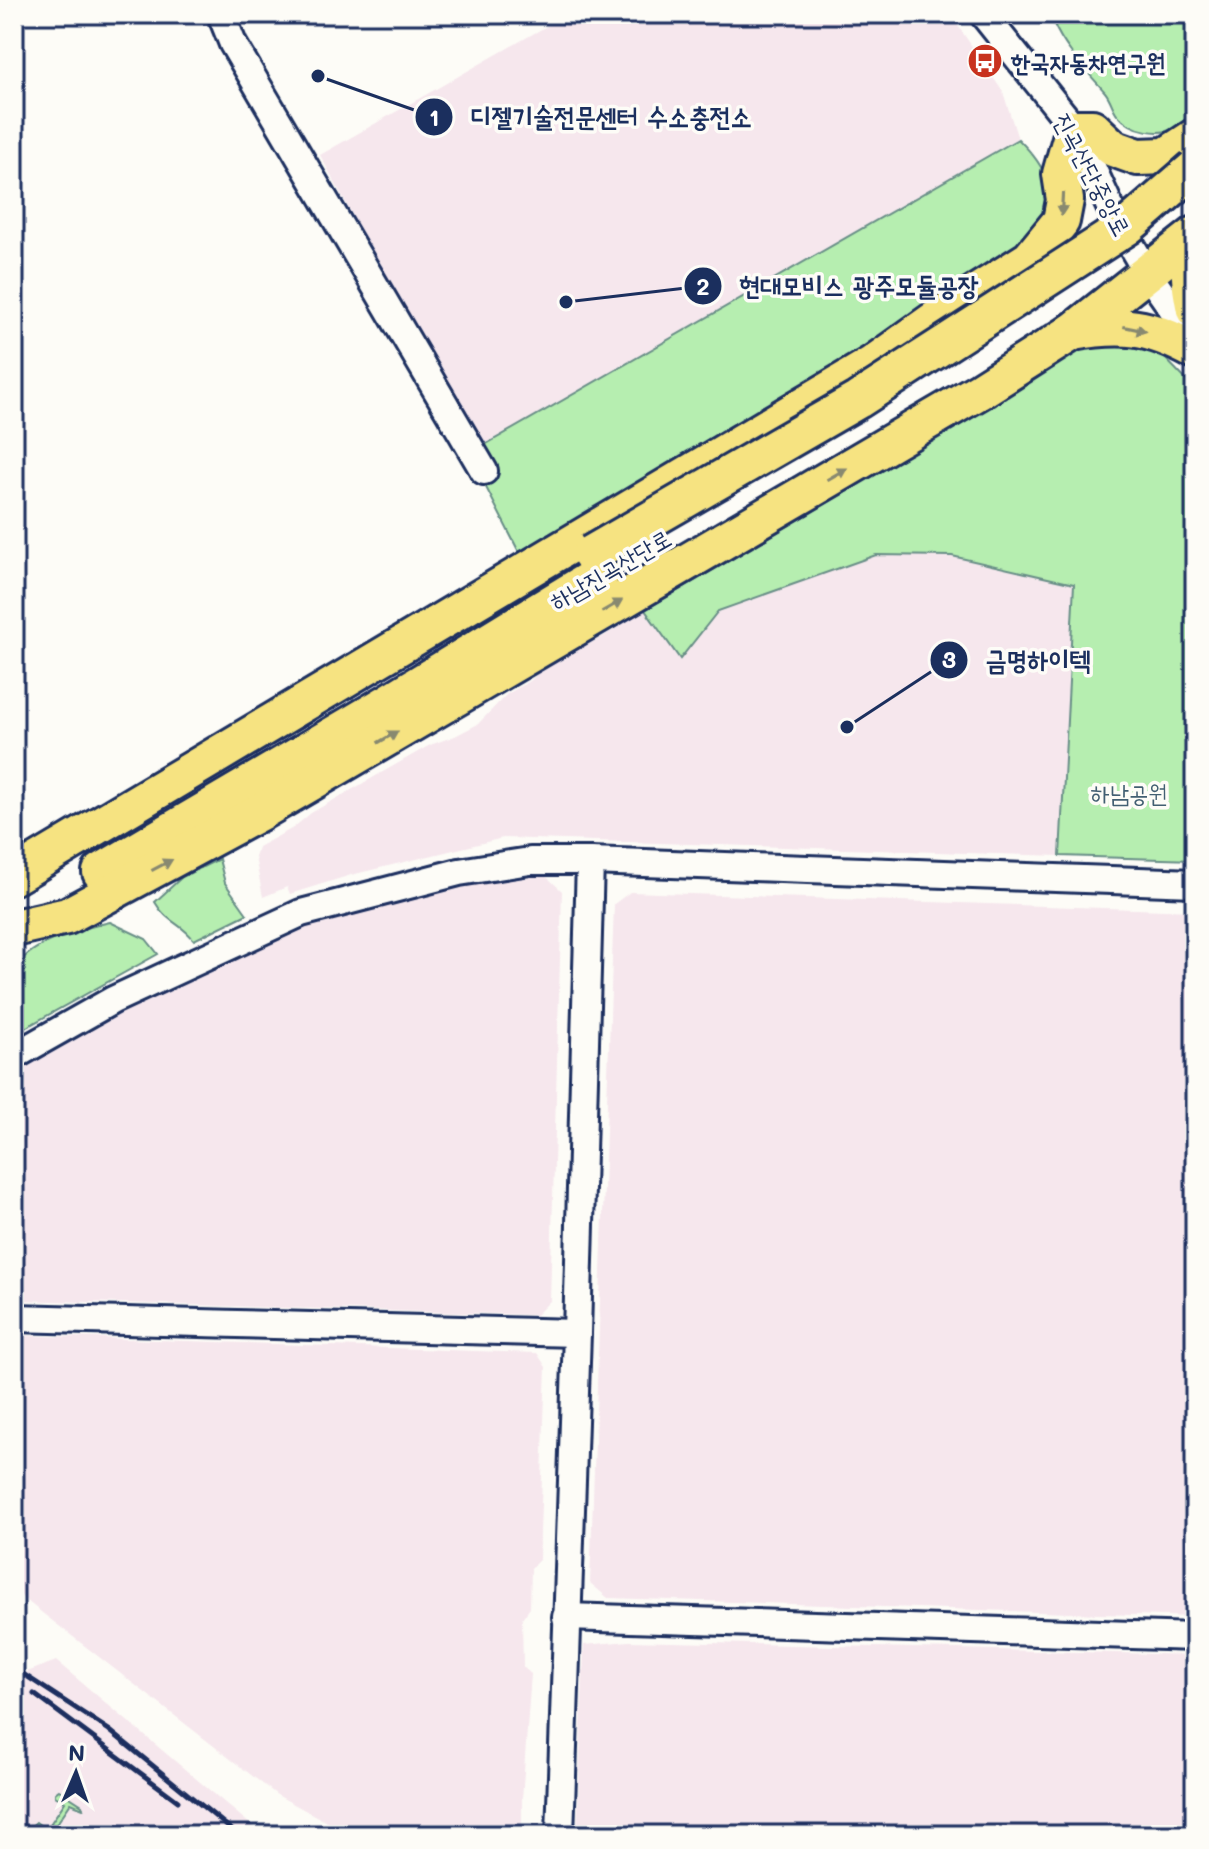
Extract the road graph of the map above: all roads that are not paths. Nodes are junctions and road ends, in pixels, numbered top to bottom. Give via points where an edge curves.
1 (221, 14) edge
2 (983, 14) edge
3 (1074, 128) junction
4 (1195, 138) edge
5 (1195, 168) edge
6 (1195, 198) edge
7 (1116, 220) junction
8 (1195, 235) edge
9 (1195, 249) edge
10 (1030, 259) junction
11 (1148, 274) junction
12 (1195, 310) edge
13 (1071, 333) junction
14 (1195, 341) edge
15 (1195, 351) edge
16 (484, 471) dead end
17 (596, 563) junction
18 (590, 861) junction
19 (14, 876) edge
20 (1195, 883) edge
21 (14, 892) edge
22 (14, 926) edge
23 (14, 1056) edge
24 (14, 1318) edge
25 (577, 1333) junction
26 (566, 1617) junction
27 (1195, 1637) edge
28 (560, 1835) edge

1 - 16 street via 233,44
2 - 3 street, 진곡산단중앙로
3 - 4 highway via 1092,128 1113,148 1138,157 1166,156
3 - 7 street, 진곡산단중앙로
3 -> 10 highway via 1061,174 1061,221
4 - 7 highway
5 - 17 highway, 하남진곡산단로, bridge via 1128,226
6 - 17 highway, 하남진곡산단로 via 1093,274 874,417
7 - 10 highway
7 - 11 street, 진곡산단중앙로
8 - 11 highway
9 - 12 highway via 1190,284
10 - 19 highway via 873,364
11 - 13 highway
11 - 14 street, 진곡산단중앙로
13 -> 15 highway via 1129,326
22 -> 13 highway via 67,916 262,811
17 - 21 highway, 하남진곡산단로
17 - 22 highway, 하남진곡산단로
18 - 20 street
18 - 23 street via 530,861 459,872 301,913 113,1000
18 - 25 street
24 - 25 street
25 - 26 street
26 - 27 street
26 - 28 street

